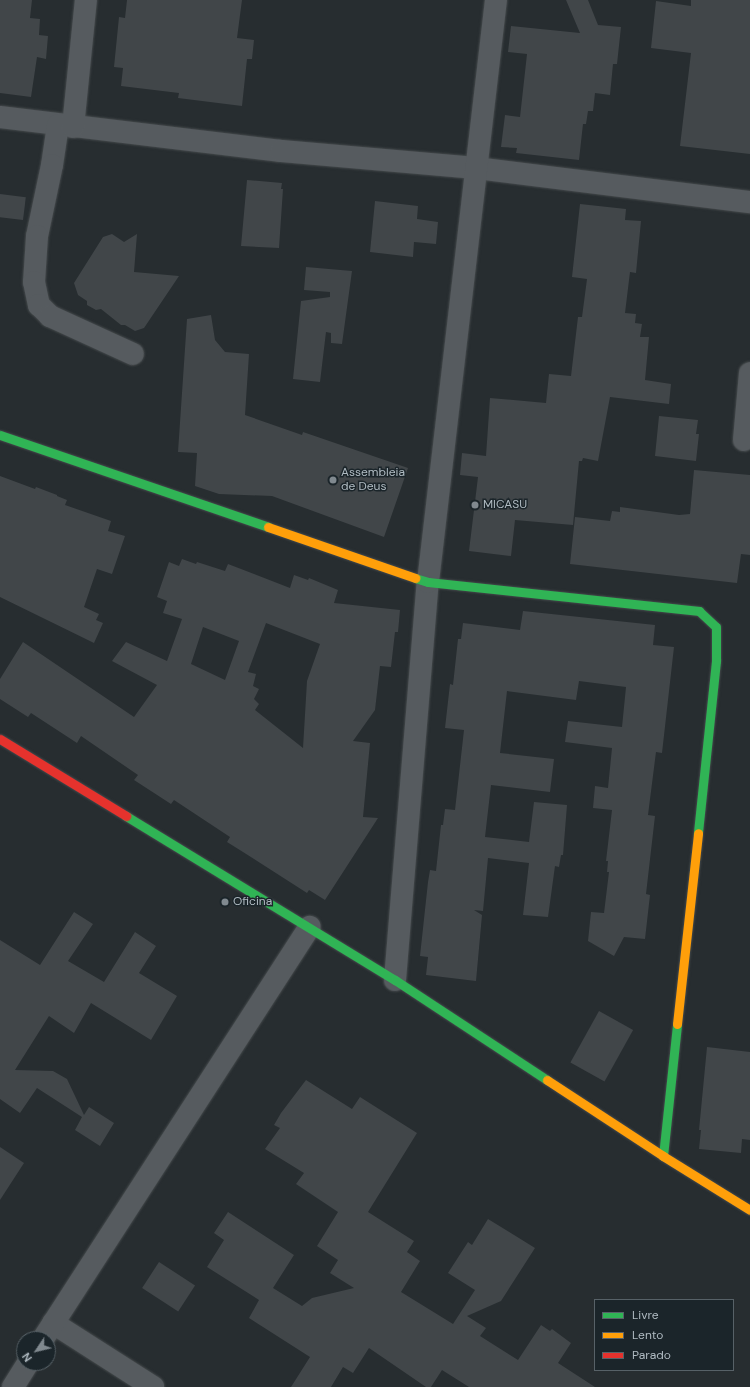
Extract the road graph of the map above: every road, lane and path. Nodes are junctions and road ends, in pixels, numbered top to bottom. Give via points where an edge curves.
1 (86, 0) edge
2 (496, 0) edge
3 (0, 117) edge
4 (65, 126) junction
5 (476, 168) junction
6 (750, 202) edge
7 (133, 354) dead end
8 (750, 373) edge
9 (0, 435) edge
10 (744, 440) dead end
11 (428, 582) junction
12 (0, 738) edge
13 (310, 927) junction
14 (395, 980) junction
15 (663, 1156) junction
16 (750, 1210) edge
17 (48, 1331) edge
18 (56, 1335) edge
19 (23, 1371) edge
20 (13, 1387) edge
21 (153, 1387) edge

1 - 4 street
2 - 5 street
3 - 4 street
4 - 5 street via 281,151
4 - 7 street via 52,165 37,236 34,282 39,305 50,316
5 - 6 street
5 - 11 street
8 - 10 street
9 - 11 street
11 - 14 street
11 - 15 street via 674,607 699,611 716,627 716,661
12 - 13 street
13 - 14 street
13 - 17 street
14 - 15 street
15 - 16 street
18 - 21 street
19 - 20 street

